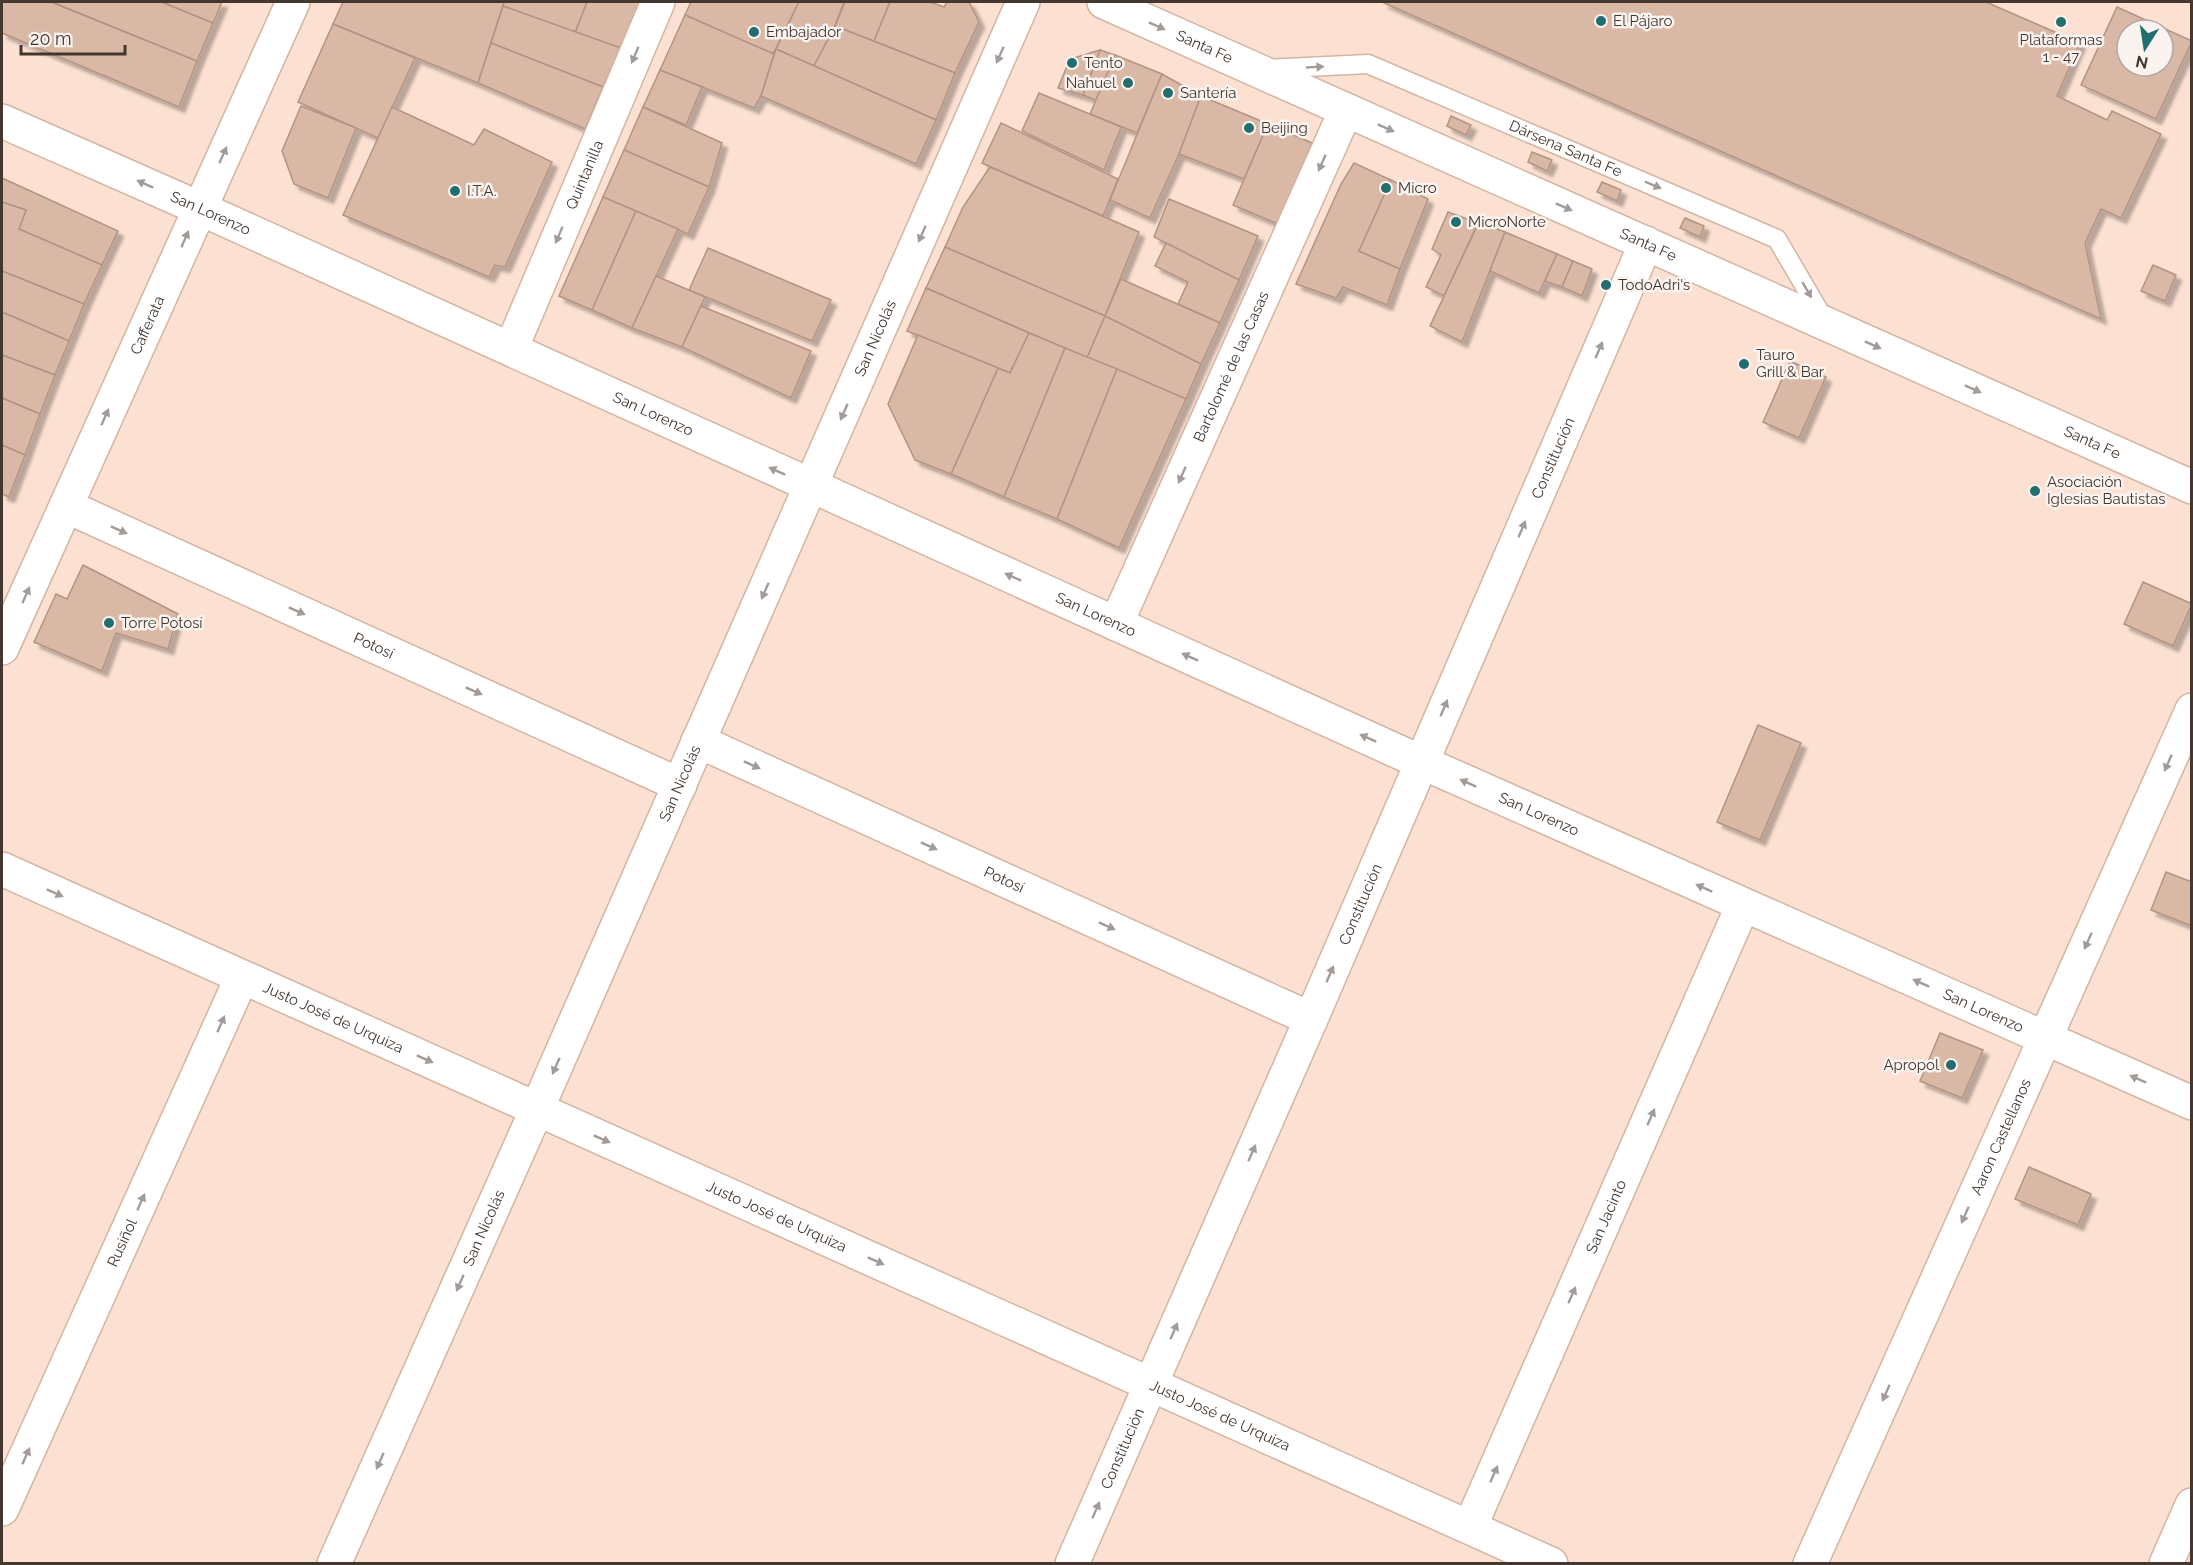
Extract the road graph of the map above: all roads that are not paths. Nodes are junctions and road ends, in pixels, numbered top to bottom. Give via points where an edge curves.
1 (293, 2) edge
2 (658, 2) edge
3 (1023, 2) edge
4 (1104, 2) edge
5 (1256, 69) junction
6 (1346, 110) junction
7 (2, 121) edge
8 (199, 208) junction
9 (1646, 243) junction
10 (1827, 324) junction
11 (511, 349) junction
12 (811, 486) junction
13 (2192, 487) edge
14 (66, 506) junction
15 (1116, 624) junction
16 (2, 648) edge
17 (2192, 710) edge
18 (698, 741) junction
19 (1421, 762) junction
20 (680, 785) junction
21 (2, 869) edge
22 (1743, 905) junction
23 (242, 977) junction
24 (1311, 1019) junction
25 (2045, 1038) junction
26 (2192, 1102) edge
27 (537, 1109) junction
28 (1151, 1384) junction
29 (2192, 1505) edge
30 (2, 1509) edge
31 (1470, 1527) junction
32 (334, 1563) edge
33 (1072, 1563) edge
34 (1551, 1563) edge
35 (1810, 1563) edge
36 (2166, 1563) edge

8 -> 1 street, Cafferata
2 -> 11 street, Quintanilla
3 -> 12 street, San Nicolás
4 -> 5 street, Santa Fe
5 - 6 street, Santa Fe
5 -> 10 lane, Dársena Santa Fe via 1368,64 1777,239
6 -> 9 street, Santa Fe
6 -> 15 street, Bartolomé de las Casas
8 -> 7 street, San Lorenzo
8 - 11 street, San Lorenzo
14 -> 8 street, Cafferata
9 - 10 street, Santa Fe
19 -> 9 street, Constitución
10 -> 13 street, Santa Fe
12 -> 11 street, San Lorenzo
15 -> 12 street, San Lorenzo
12 -> 18 street, San Nicolás
16 -> 14 street, Cafferata
14 -> 20 street, Potosí
19 -> 15 street, San Lorenzo
17 -> 25 street, Aaron Castellanos
18 - 20 street, San Nicolás
18 -> 24 street, Potosí
22 -> 19 street, San Lorenzo
24 -> 19 street, Constitución
20 -> 27 street, San Nicolás
21 -> 23 street, Justo José de Urquiza
25 -> 22 street, San Lorenzo
31 -> 22 street, San Jacinto
23 -> 27 street, Justo José de Urquiza
30 -> 23 street, Rusiñol
28 -> 24 street, Constitución
26 -> 25 street, San Lorenzo
25 -> 35 street, Aaron Castellanos
27 -> 28 street, Justo José de Urquiza
27 -> 32 street, San Nicolás
28 - 31 street, Justo José de Urquiza
33 -> 28 street, Constitución
29 - 36 street
31 - 34 street, Justo José de Urquiza

